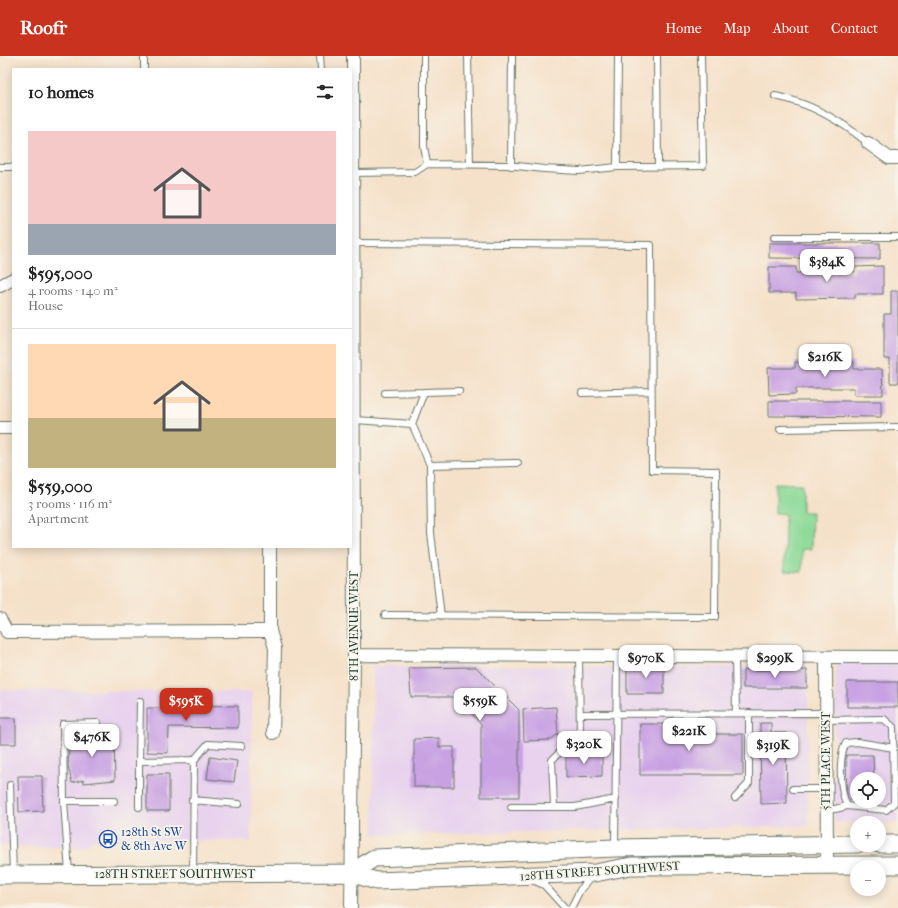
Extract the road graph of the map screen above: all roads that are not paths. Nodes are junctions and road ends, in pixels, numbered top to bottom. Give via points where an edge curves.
1 (144, 56) edge
2 (320, 56) edge
3 (353, 56) edge
4 (424, 56) edge
5 (468, 56) edge
6 (512, 56) edge
7 (618, 56) edge
8 (657, 56) edge
9 (701, 56) edge
10 (144, 68) edge
11 (321, 68) edge
12 (775, 96) dead end
13 (868, 143) joint
14 (898, 158) edge
15 (427, 164) junction
16 (470, 164) junction
17 (511, 166) junction
18 (658, 166) junction
19 (0, 167) edge
20 (12, 167) edge
21 (617, 167) junction
22 (354, 173) junction
23 (774, 237) dead end
24 (898, 237) edge
25 (354, 243) junction
26 (12, 280) edge
27 (0, 286) edge
28 (353, 338) edge
29 (459, 391) dead end
30 (651, 391) junction
31 (424, 392) junction
32 (385, 393) dead end
33 (582, 393) dead end
34 (355, 420) junction
35 (412, 424) junction
36 (898, 427) edge
37 (0, 428) edge
38 (12, 428) edge
39 (780, 430) dead end
40 (518, 464) dead end
41 (430, 465) junction
42 (270, 548) edge
43 (385, 615) dead end
44 (441, 616) junction
45 (0, 619) edge
46 (270, 631) junction
47 (4, 634) edge
48 (354, 655) junction
49 (579, 656) junction
50 (617, 656) junction
51 (735, 656) junction
52 (826, 657) junction
53 (898, 657) edge
54 (140, 701) dead end
55 (749, 713) junction
56 (580, 714) junction
57 (616, 714) junction
58 (736, 714) junction
59 (826, 716) junction
60 (98, 723) dead end
61 (273, 733) dead end
62 (242, 746) dead end
63 (894, 748) junction
64 (194, 760) junction
65 (139, 761) junction
66 (10, 785) dead end
67 (826, 789) junction
68 (793, 790) dead end
69 (735, 798) dead end
70 (616, 799) junction
71 (192, 800) junction
72 (64, 801) junction
73 (114, 801) dead end
74 (239, 804) dead end
75 (847, 806) junction
76 (139, 807) dead end
77 (511, 807) dead end
78 (554, 807) junction
79 (826, 809) junction
80 (827, 844) junction
81 (850, 844) edge
82 (886, 844) edge
83 (898, 844) edge
84 (615, 848) junction
85 (898, 864) edge
86 (827, 866) junction
87 (351, 873) junction
88 (595, 873) junction
89 (193, 874) junction
90 (7, 875) edge
91 (69, 875) junction
92 (525, 876) junction
93 (351, 908) edge
94 (565, 908) edge
95 (572, 908) edge

1 - 10 lane
2 - 11 lane
3 - 22 street, 8TH AVENUE WEST
4 - 15 lane via 424,146
5 - 16 lane
6 - 17 lane
7 - 21 lane
8 - 18 lane
9 - 18 lane via 703,166
12 - 13 lane via 807,104 836,120
13 - 14 street via 889,158
15 - 16 lane
15 - 22 lane via 415,172
16 - 17 lane
17 - 21 lane via 580,171
18 - 21 lane
19 - 20 lane
22 - 25 street, 8TH AVENUE WEST
23 - 24 lane
25 - 28 street, 8TH AVENUE WEST
25 - 30 lane via 651,245
26 - 27 street
28 - 34 street, 8TH AVENUE WEST
29 - 31 lane
30 - 33 lane
30 - 44 lane via 652,470 716,471 715,617
31 - 32 lane
31 - 35 lane
34 - 35 lane
34 - 48 street, 8TH AVENUE WEST
35 - 41 lane
36 - 39 lane
37 - 38 street
40 - 41 lane
41 - 44 lane via 431,533
42 - 46 street
43 - 44 lane
45 - 47 street
46 - 47 street
46 - 61 street via 275,648
48 - 49 street
48 - 87 street, 8TH AVENUE WEST
49 - 50 street
49 - 56 lane
50 - 51 street
50 - 57 lane
51 - 52 street
51 - 58 lane
52 - 53 street
52 - 59 street, 5TH PLACE WEST
54 - 65 lane
55 - 58 lane
55 - 59 lane
55 - 69 lane via 749,783
56 - 57 lane
56 - 78 lane via 578,740 566,746 552,760
57 - 58 lane
57 - 70 lane
59 - 63 lane via 884,719 893,727
59 - 67 street, 5TH PLACE WEST
60 - 72 lane via 63,724
62 - 64 lane via 208,744
63 - 75 lane via 894,803 886,810
63 - 75 lane via 857,742 846,743 842,751 842,796
64 - 65 lane
64 - 71 lane
65 - 76 lane
66 - 90 lane
67 - 68 lane
67 - 79 street, 5TH PLACE WEST
70 - 78 lane via 575,807
70 - 84 lane
71 - 74 lane
71 - 89 lane
72 - 73 lane
72 - 91 lane
75 - 79 lane
77 - 78 lane
79 - 80 street, 5TH PLACE WEST
80 - 81 main road, 128TH STREET SOUTHWEST
80 - 84 main road, 128TH STREET SOUTHWEST
80 - 86 street, 5TH PLACE WEST
82 - 83 main road
84 - 87 main road, 128TH STREET SOUTHWEST via 374,858
85 - 86 main road, 128TH STREET SOUTHWEST
86 - 88 main road, 128TH STREET SOUTHWEST via 631,866
87 - 89 main road, 128TH STREET SOUTHWEST
87 - 92 main road, 128TH STREET SOUTHWEST via 376,881
87 - 93 street, 8TH AVENUE WEST
88 - 92 main road, 128TH STREET SOUTHWEST
88 - 95 lane via 580,890
89 - 91 main road, 128TH STREET SOUTHWEST
90 - 91 main road, 128TH STREET SOUTHWEST
92 - 94 lane via 544,885

